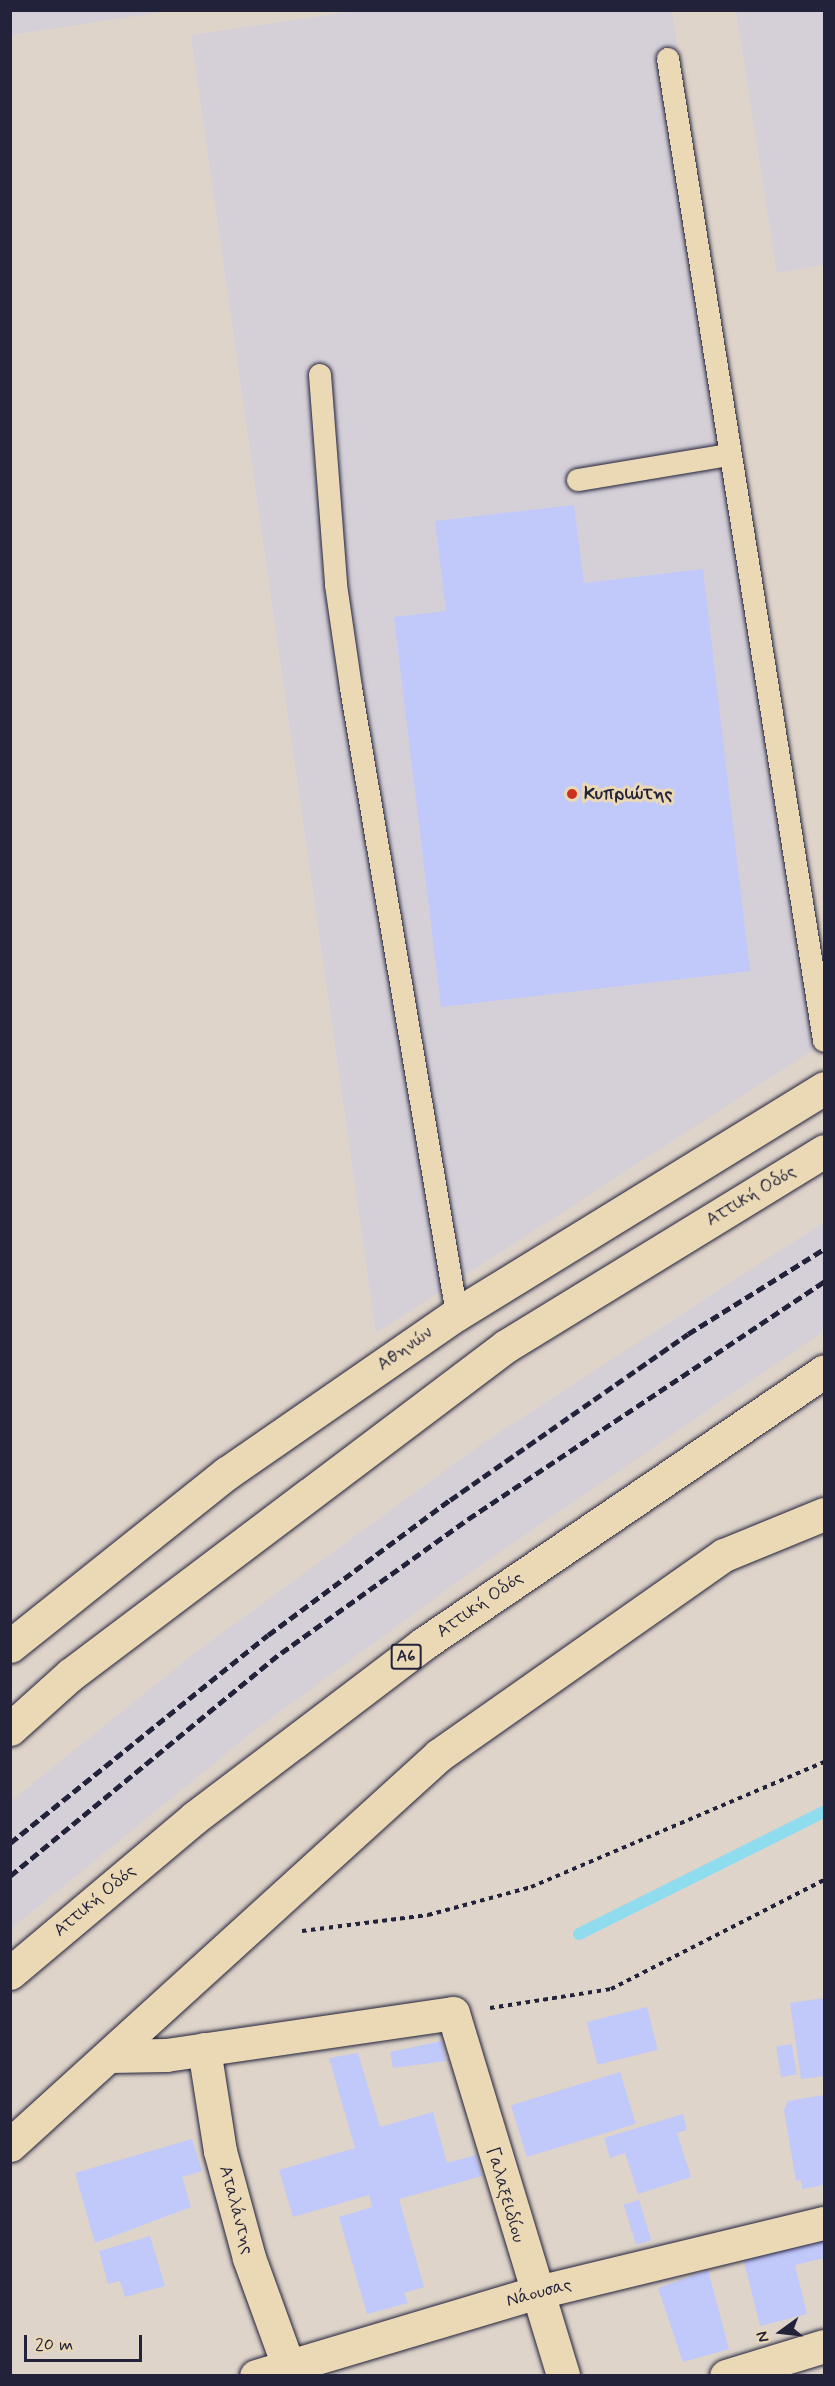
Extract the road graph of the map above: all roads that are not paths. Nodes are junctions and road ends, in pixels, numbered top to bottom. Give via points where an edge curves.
1 (668, 58) dead end
2 (320, 375) dead end
3 (729, 455) junction
4 (578, 480) dead end
5 (825, 1041) edge
6 (825, 1088) edge
7 (825, 1151) edge
8 (457, 1314) junction
9 (825, 1371) edge
10 (825, 1514) edge
11 (10, 1646) edge
12 (10, 1729) edge
13 (10, 1973) edge
14 (204, 2049) junction
15 (109, 2056) junction
16 (10, 2145) edge
17 (825, 2223) edge
18 (534, 2294) junction
19 (825, 2346) edge
20 (288, 2365) junction
21 (256, 2376) edge
22 (563, 2376) edge
23 (726, 2376) edge

1 - 3 lane
2 - 8 lane via 336,585 351,688
3 - 4 lane
3 - 5 lane
6 - 8 main road, Αθηνών
7 - 12 main road, Αττική Οδός via 506,1346 70,1676
8 - 11 main road, Αθηνών via 227,1473
9 - 13 main road, Αττική Οδός / Α6 via 423,1644 194,1818
10 - 15 main road via 724,1555 440,1755
14 - 15 main road
14 - 18 main road, Γαλαξειδίου via 453,2013
14 - 20 main road, Αταλάντης via 220,2151 249,2258
15 - 16 main road
17 - 18 main road, Νάουσας
18 - 20 main road, Νάουσας
18 - 22 main road, Γαλαξειδίου
19 - 23 main road
20 - 21 main road, Νάουσας

